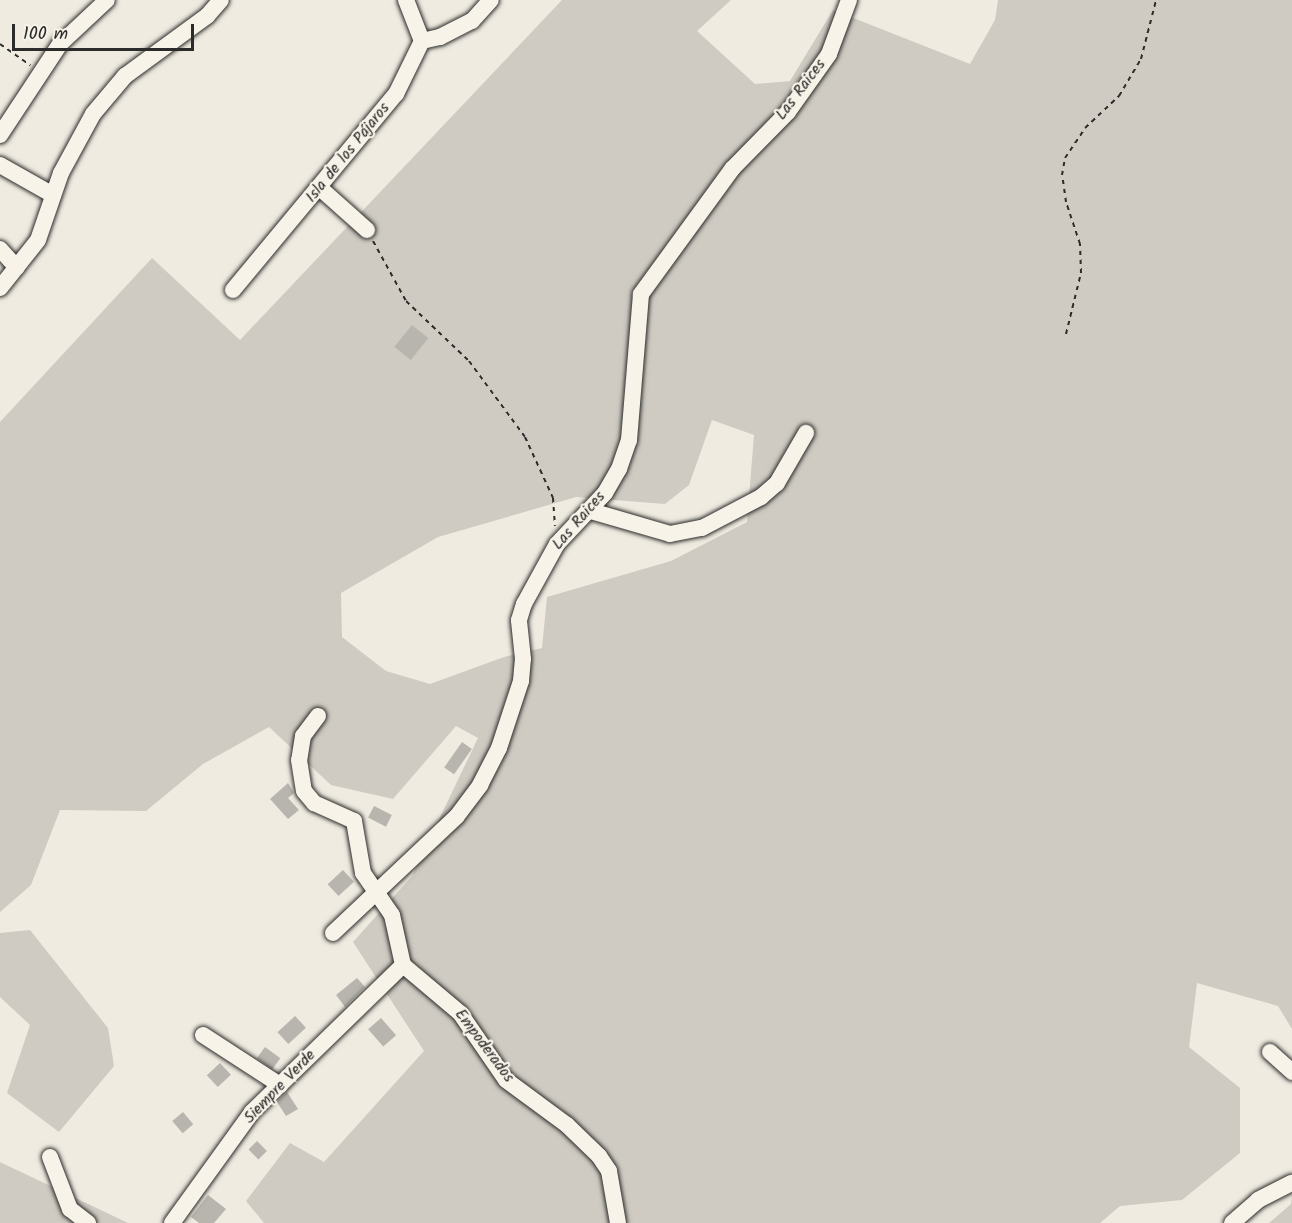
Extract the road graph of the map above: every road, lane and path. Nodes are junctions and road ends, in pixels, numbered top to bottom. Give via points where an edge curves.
1 (107, 0) edge
2 (406, 0) edge
3 (490, 0) edge
4 (849, 0) edge
5 (1156, 0) edge
6 (219, 1) edge
7 (422, 41) junction
8 (0, 44) edge
9 (40, 72) junction
10 (0, 135) edge
11 (0, 165) edge
12 (320, 188) junction
13 (53, 195) junction
14 (367, 230) joint
15 (0, 249) edge
16 (17, 268) junction
17 (0, 288) edge
18 (233, 290) dead end
19 (1066, 334) dead end
20 (806, 433) dead end
21 (591, 512) junction
22 (556, 544) junction
23 (318, 716) dead end
24 (374, 892) junction
25 (333, 933) dead end
26 (404, 965) junction
27 (203, 1035) dead end
28 (1270, 1053) dead end
29 (1292, 1072) edge
30 (280, 1085) junction
31 (50, 1157) dead end
32 (1292, 1183) edge
33 (88, 1223) edge
34 (171, 1223) edge
35 (618, 1223) edge
36 (1232, 1223) edge

1 - 9 street via 60,44
2 - 7 street
3 - 7 street via 472,21
4 - 21 street, Las Raices via 829,54 788,112 732,169 641,294 629,440 619,469
5 - 19 path via 1141,59 1119,96 1085,128 1065,158 1062,174 1066,202 1080,244 1081,273
6 - 13 street via 144,60 108,95 80,132
7 - 12 street, Isla de los Pájaros via 396,94
8 - 9 path
9 - 10 street
11 - 13 street
12 - 14 street
12 - 18 street, Isla de los Pájaros
13 - 16 street via 38,240
14 - 22 path via 406,301 469,362 525,437 553,498
15 - 16 street
16 - 17 street
20 - 21 street via 777,483 762,497 702,528 670,534
21 - 22 street, Las Raices
22 - 24 street, Las Raices via 519,620 521,681 499,748 457,816
23 - 24 street via 303,736 299,760 304,791 314,803 354,821 363,873
24 - 25 street, Las Raices
24 - 26 street via 392,915
26 - 30 street, Siempre Verde
26 - 35 street, Empoderados via 460,1012 506,1080 567,1125 599,1156 609,1171
27 - 30 street
28 - 29 street
30 - 34 street, Siempre Verde via 252,1112
31 - 33 street via 70,1209
32 - 36 street via 1258,1200

